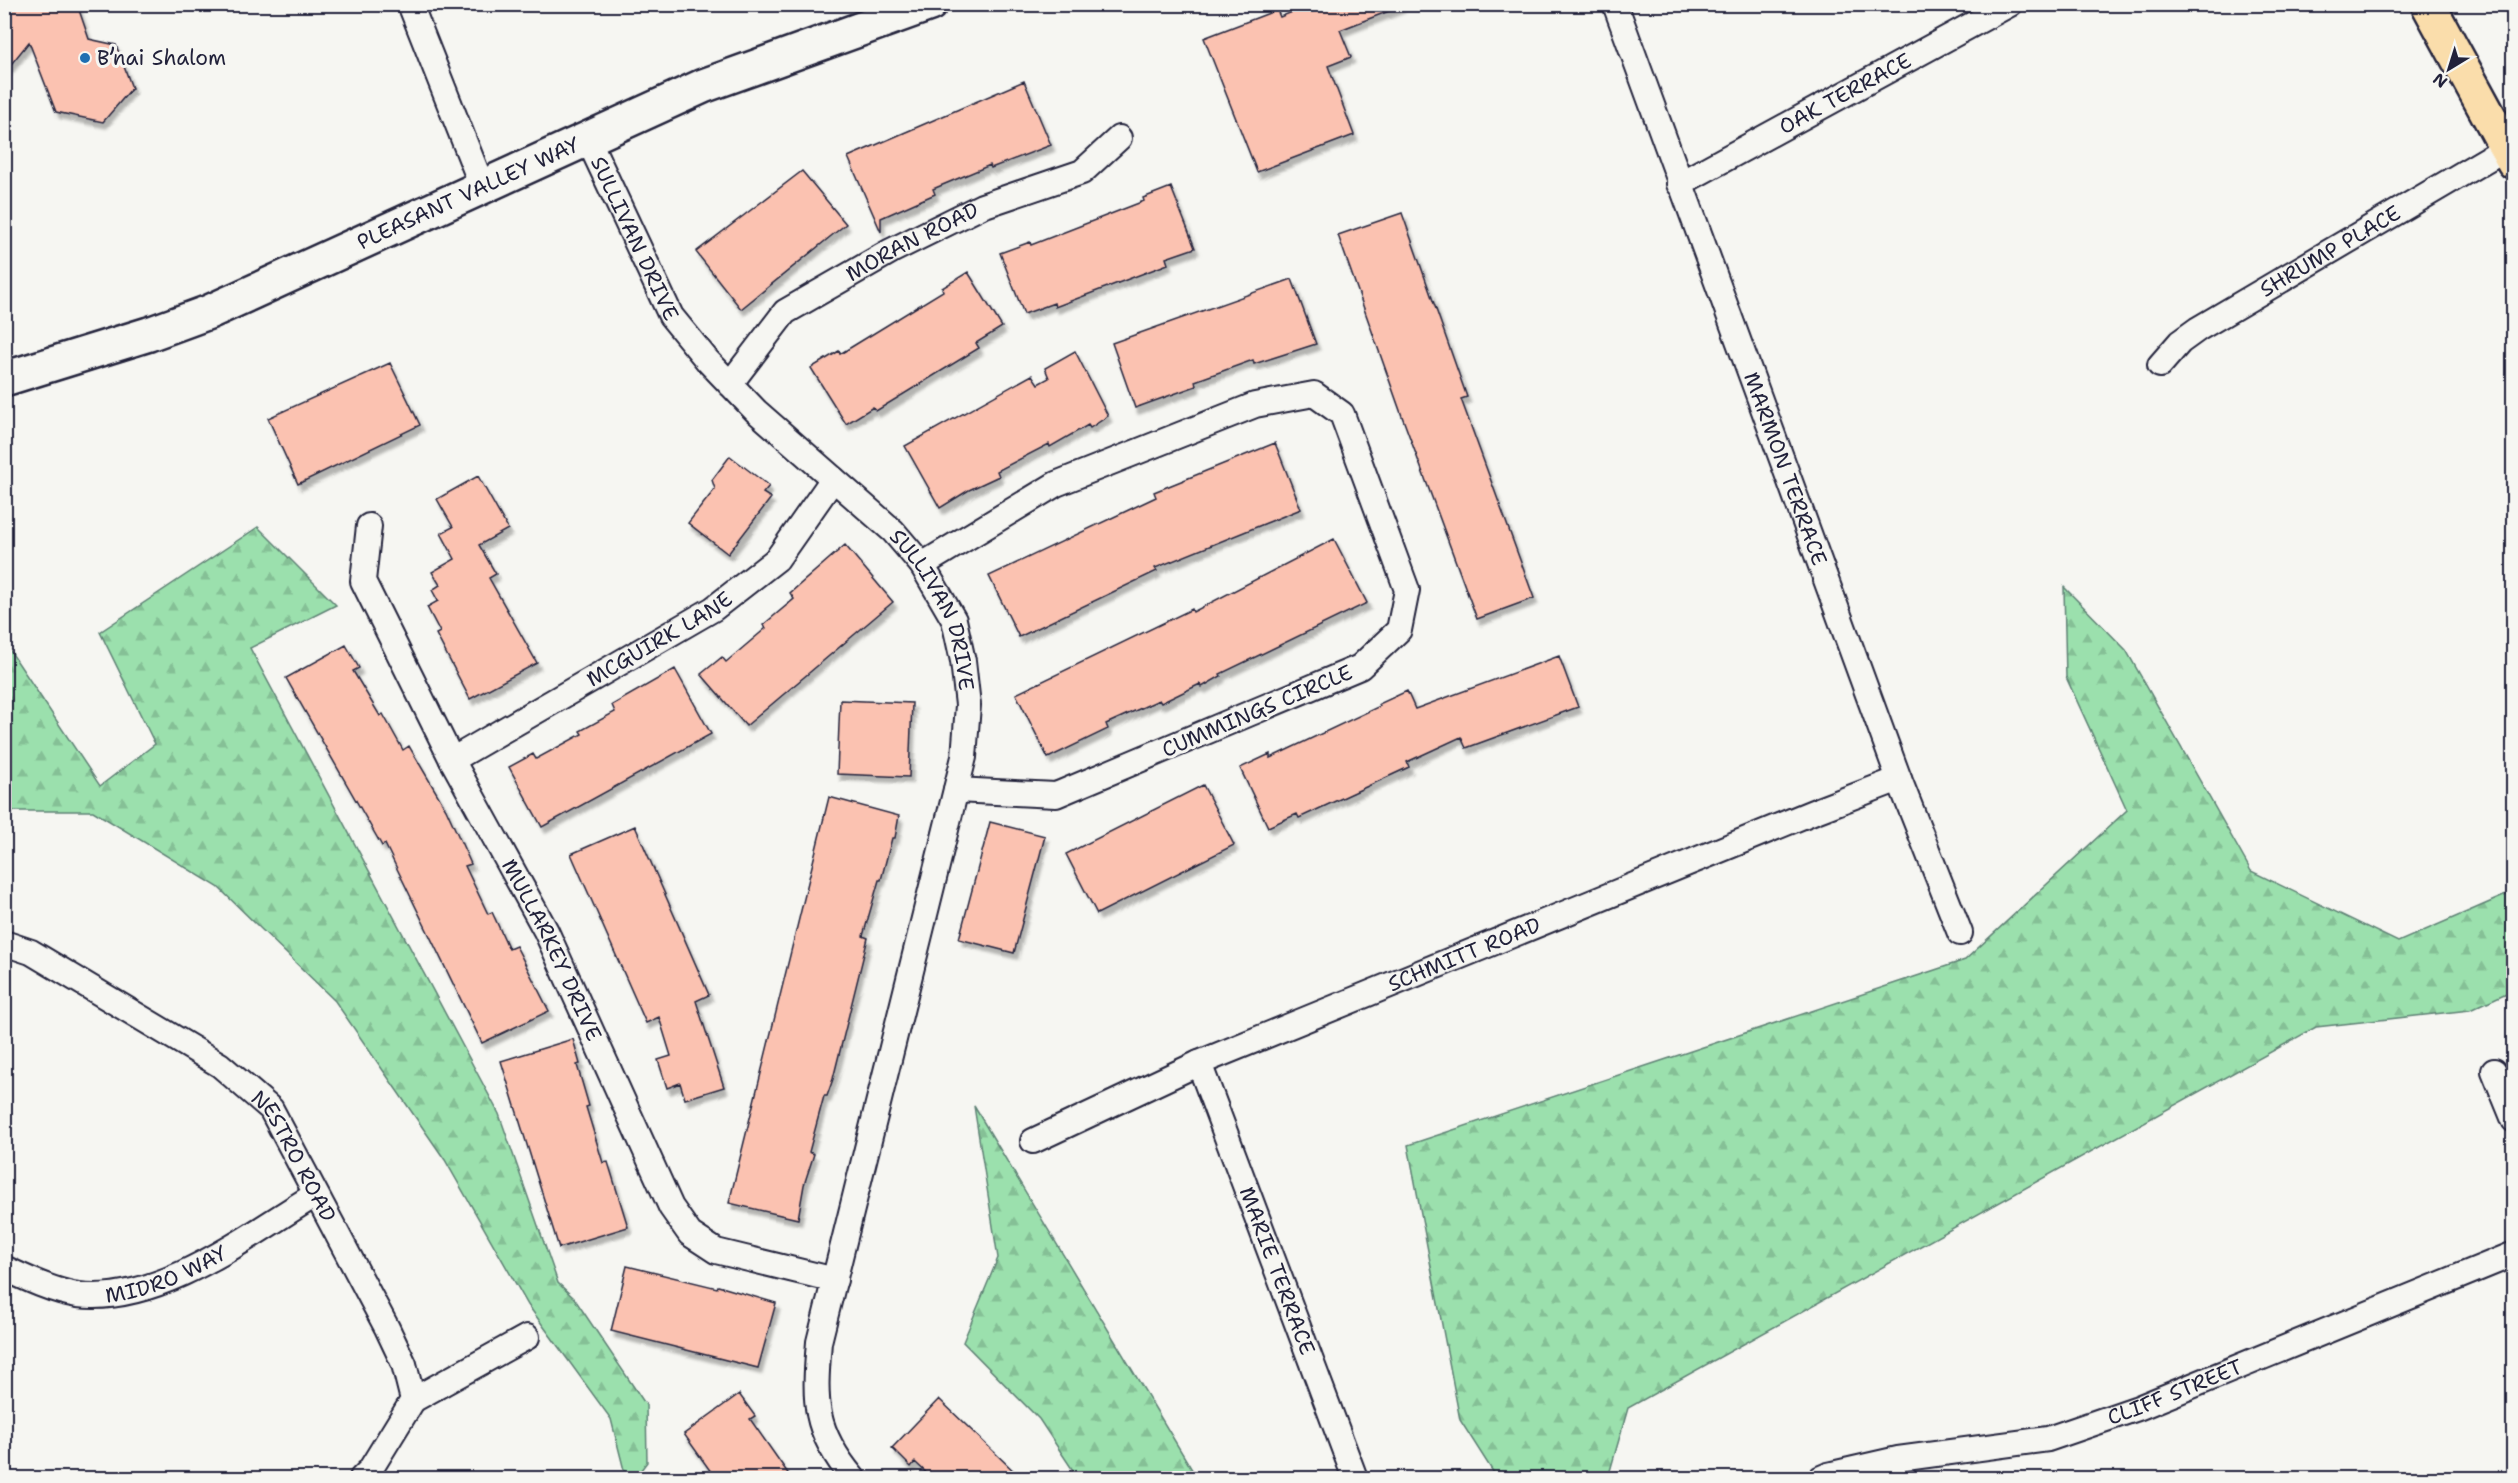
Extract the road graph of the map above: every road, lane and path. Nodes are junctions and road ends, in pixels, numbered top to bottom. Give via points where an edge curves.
1 (410, 4) edge
2 (930, 4) edge
3 (1615, 4) edge
4 (2010, 4) edge
5 (2428, 4) edge
6 (587, 137) junction
7 (1119, 138) dead end
8 (2510, 155) edge
9 (1679, 184) junction
10 (482, 186) junction
11 (2160, 365) dead end
12 (4, 379) edge
13 (730, 384) junction
14 (833, 479) junction
15 (369, 526) dead end
16 (922, 565) junction
17 (452, 760) junction
18 (1899, 779) junction
19 (956, 790) junction
20 (1960, 933) dead end
21 (4, 943) edge
22 (1199, 1063) junction
23 (2494, 1071) dead end
24 (2514, 1120) edge
25 (1034, 1141) dead end
26 (315, 1195) junction
27 (2514, 1254) edge
28 (4, 1268) edge
29 (835, 1280) junction
30 (527, 1337) dead end
31 (412, 1400) junction
32 (362, 1479) edge
33 (853, 1479) edge
34 (1355, 1479) edge
35 (1821, 1479) edge

1 - 10 street
2 - 6 main road, PLEASANT VALLEY WAY via 703,86
3 - 9 street, MARMON TERRACE
4 - 9 street, OAK TERRACE
5 - 8 main road
6 - 10 main road, PLEASANT VALLEY WAY
6 - 13 street, SULLIVAN DRIVE via 671,316
7 - 13 street, MORAN ROAD via 1082,172 982,206 891,251 785,312
8 - 11 street, SHRUMP PLACE via 2198,329
9 - 18 street, MARMON TERRACE
10 - 12 main road, PLEASANT VALLEY WAY via 209,312
13 - 14 street, SULLIVAN DRIVE
14 - 16 street, SULLIVAN DRIVE via 893,531
14 - 17 street, MCGUIRK LANE via 777,559 712,609
15 - 17 street, MULLARKEY DRIVE via 363,581
16 - 19 street, SULLIVAN DRIVE via 954,620 963,661 968,705 964,758
16 - 19 street, CUMMINGS CIRCLE via 1056,484 1255,405 1314,394 1342,414 1407,590 1399,630 1360,667 1056,795
17 - 29 street, MULLARKEY DRIVE via 546,931 671,1207 690,1234 716,1251
18 - 20 street, MARMON TERRACE
18 - 22 street, SCHMITT ROAD
19 - 29 street, SULLIVAN DRIVE
21 - 26 street, NESTRO ROAD via 31,952 220,1065 271,1109
22 - 25 street, SCHMITT ROAD
22 - 34 street, MARIE TERRACE
23 - 24 street
26 - 28 street, MIDRO WAY via 188,1272 132,1293 78,1295
26 - 31 street, NESTRO ROAD via 387,1328 404,1364
27 - 35 street, CLIFF STREET via 2149,1404 2048,1439 1898,1459
29 - 33 street via 819,1342 815,1390 821,1429
30 - 31 street
31 - 32 street

